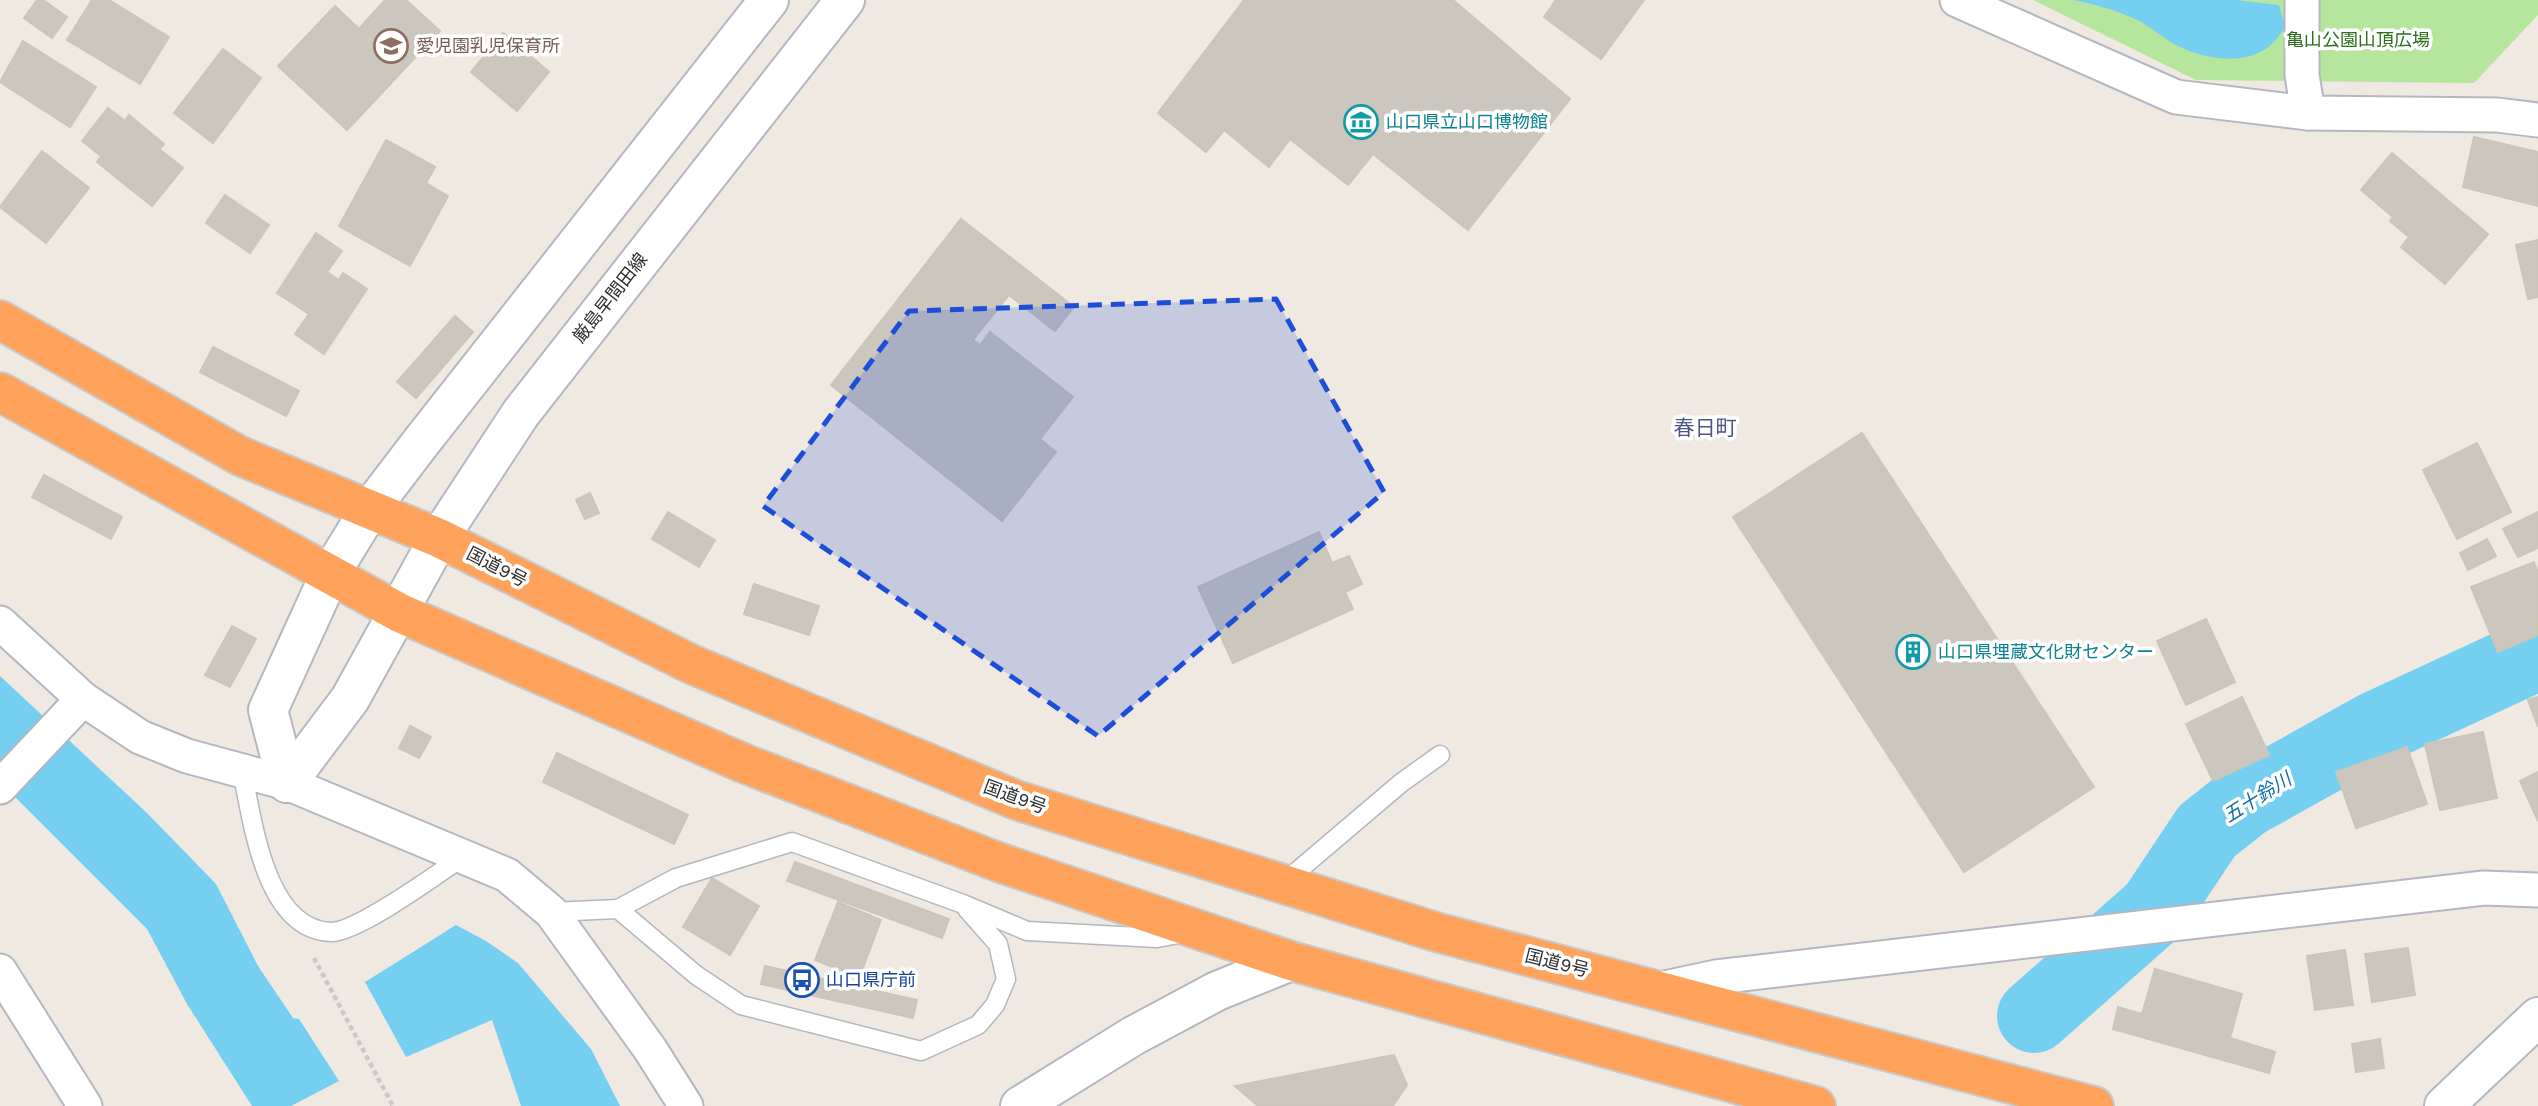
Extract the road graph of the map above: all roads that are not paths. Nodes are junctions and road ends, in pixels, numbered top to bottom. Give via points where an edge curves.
1 (769, 0) edge
2 (845, 0) edge
3 (1957, 0) edge
4 (2302, 0) edge
5 (2308, 113) junction
6 (2538, 120) edge
7 (0, 320) edge
8 (0, 392) edge
9 (370, 509) junction
10 (439, 538) junction
11 (330, 574) junction
12 (400, 613) junction
13 (0, 623) edge
14 (74, 709) junction
15 (1440, 755) dead end
16 (242, 771) junction
17 (287, 783) junction
18 (0, 787) edge
19 (461, 858) junction
20 (1281, 885) junction
21 (2538, 890) edge
22 (963, 904) junction
23 (618, 909) junction
24 (551, 912) junction
25 (1198, 930) junction
26 (1291, 961) junction
27 (0, 971) edge
28 (1661, 989) junction
29 (2538, 1017) edge
30 (85, 1106) edge
31 (686, 1106) edge
32 (1020, 1106) edge
33 (1816, 1106) edge
34 (2094, 1106) edge
35 (2444, 1106) edge

1 - 9 main road
2 - 10 main road, 厳島早間田線 via 521,413
3 - 5 street via 2176,97
4 - 5 street via 2302,75
5 - 6 street via 2497,115
7 - 9 highway, 国道9号 via 240,456
8 - 11 highway
9 - 10 highway, 国道9号
9 - 11 main road
10 - 12 main road, 厳島早間田線
10 - 20 highway, 国道9号 via 691,664 1016,800
11 - 12 highway
11 - 17 main road via 268,710
12 - 17 main road, 厳島早間田線 via 349,699
12 - 25 highway via 755,768 998,862
13 - 14 street
14 - 16 street via 187,757
14 - 18 street
15 - 20 lane
16 - 17 street
16 - 19 lane via 258,846 279,901 300,924 333,932 380,913
17 - 19 street
19 - 24 street via 507,875
20 - 28 highway, 国道9号 via 1436,932
21 - 28 street via 2484,888 1716,977
22 - 23 lane via 792,842 676,878
22 - 23 lane via 998,944 1006,979 995,1005 978,1025 921,1051 741,1004 696,975
22 - 25 lane via 1027,931 1157,938
23 - 24 lane
24 - 31 street
25 - 26 highway
26 - 32 main road via 1217,991 1145,1029
26 - 33 highway
27 - 30 street
28 - 34 highway, 国道9号
29 - 35 main road

